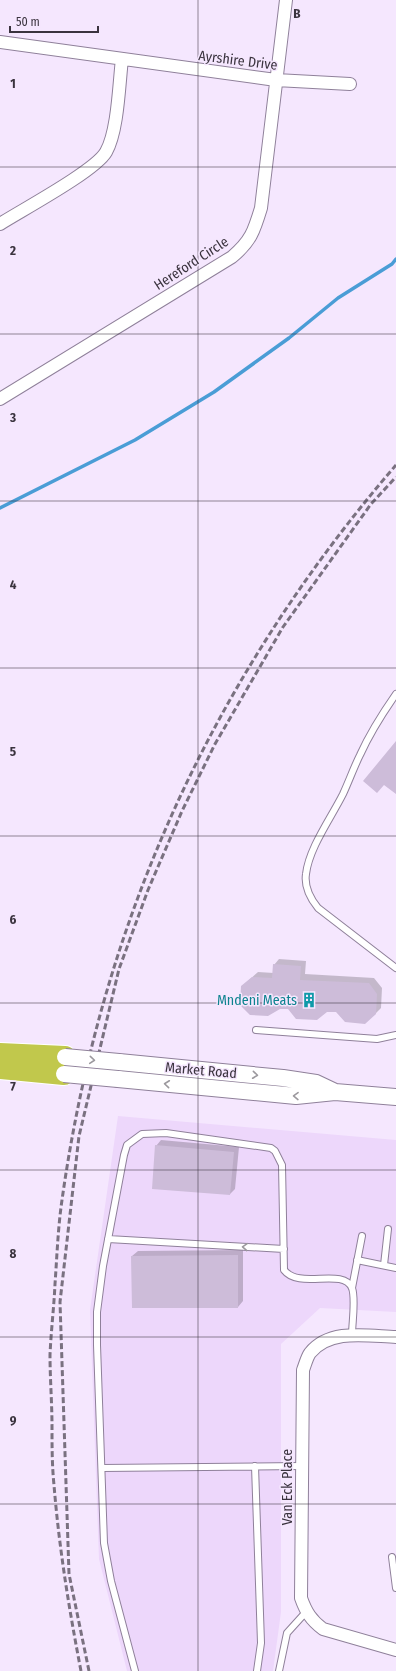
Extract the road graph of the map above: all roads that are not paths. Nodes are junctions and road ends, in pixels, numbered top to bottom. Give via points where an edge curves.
1 (286, 0) edge
2 (0, 42) edge
3 (122, 59) junction
4 (276, 80) junction
5 (350, 84) dead end
6 (0, 224) edge
7 (0, 399) edge
8 (396, 694) edge
9 (396, 968) edge
10 (256, 1030) dead end
11 (396, 1035) edge
12 (0, 1046) edge
13 (0, 1054) edge
14 (58, 1065) junction
15 (0, 1068) edge
16 (0, 1075) edge
17 (335, 1092) junction
18 (396, 1097) edge
19 (388, 1229) dead end
20 (362, 1236) dead end
21 (108, 1239) junction
22 (284, 1249) junction
23 (357, 1260) junction
24 (384, 1265) junction
25 (396, 1268) edge
26 (352, 1288) junction
27 (352, 1335) junction
28 (396, 1337) edge
29 (255, 1466) junction
30 (302, 1466) junction
31 (102, 1468) junction
32 (392, 1557) dead end
33 (396, 1588) edge
34 (306, 1612) junction
35 (396, 1650) edge
36 (135, 1671) edge
37 (257, 1671) edge
38 (279, 1671) edge

1 - 4 street, Hereford Circle
2 - 3 street, Ayrshire Drive
3 - 4 street, Ayrshire Drive
3 - 6 street via 114,128 106,153 85,171
4 - 5 street, Ayrshire Drive
4 - 7 street, Hereford Circle via 261,208 246,244 232,257
8 - 9 lane via 378,720 360,754 344,793 309,860 305,875 310,898 318,908
10 - 11 lane via 377,1039
12 - 14 highway
13 - 14 highway
14 - 15 highway
14 - 16 highway
17 -> 14 street, Market Road, bridge via 296,1096 118,1079
14 -> 17 street, Market Road, bridge via 119,1062 283,1078 316,1083
17 - 18 street, Market Road
19 - 24 lane
20 - 23 lane
22 -> 21 lane
21 - 22 lane via 127,1145 142,1134 166,1133 271,1148 275,1151 282,1165
21 - 31 lane via 97,1312
22 - 26 lane via 284,1270 288,1275 295,1279 340,1279 348,1282
23 - 24 lane
23 - 26 lane
24 - 25 lane
26 - 27 lane
27 - 28 street, Van Eck Place
27 - 30 street, Van Eck Place via 334,1337 320,1343 310,1354 303,1370
29 - 30 lane
29 - 31 lane
29 - 37 lane via 260,1643
30 - 34 street, Van Eck Place via 301,1598
31 - 36 lane via 107,1566
32 - 33 lane
34 - 35 street, Van Eck Place via 314,1623 323,1629
34 - 38 lane via 288,1633

